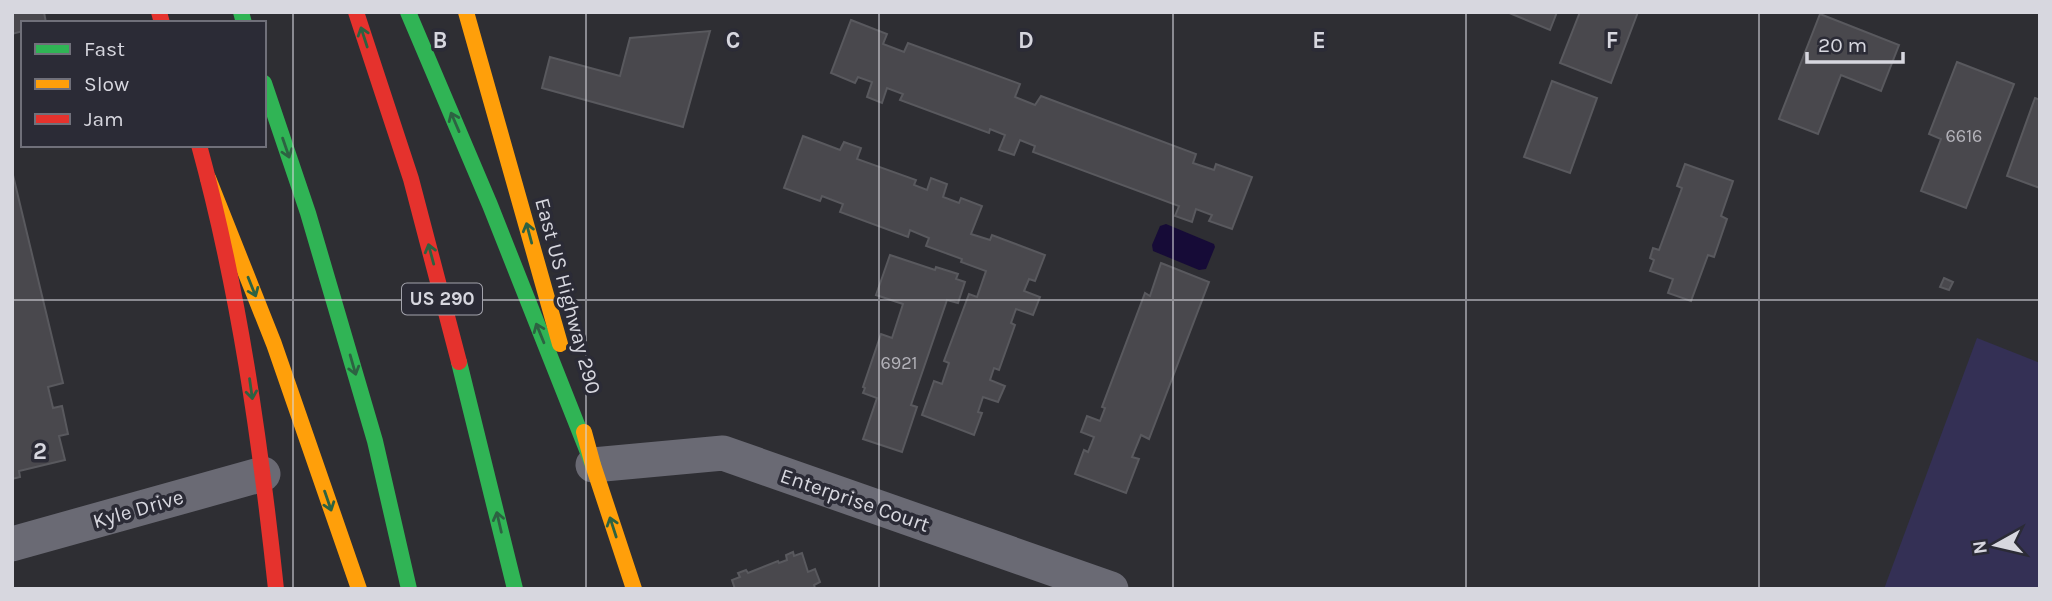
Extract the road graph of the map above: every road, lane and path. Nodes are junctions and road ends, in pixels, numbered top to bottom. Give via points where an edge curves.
1 (356, 12) edge
2 (408, 12) edge
3 (466, 12) edge
4 (266, 89) edge
5 (200, 147) edge
6 (208, 178) junction
7 (593, 465) junction
8 (264, 474) junction
9 (12, 544) edge
10 (276, 589) edge
11 (359, 589) edge
12 (409, 589) edge
13 (515, 589) edge
14 (634, 589) edge
15 (1111, 589) edge

13 -> 1 main road, US 290 via 411,179
7 -> 2 main road
7 -> 3 main road, East US Highway 290
4 -> 12 main road via 308,212 375,440
5 - 6 main road
6 -> 8 main road via 232,274
6 -> 11 main road via 274,344
14 -> 7 main road, East US Highway 290
7 - 15 street, Enterprise Court via 723,453
8 - 9 street, Kyle Drive
8 - 10 main road

